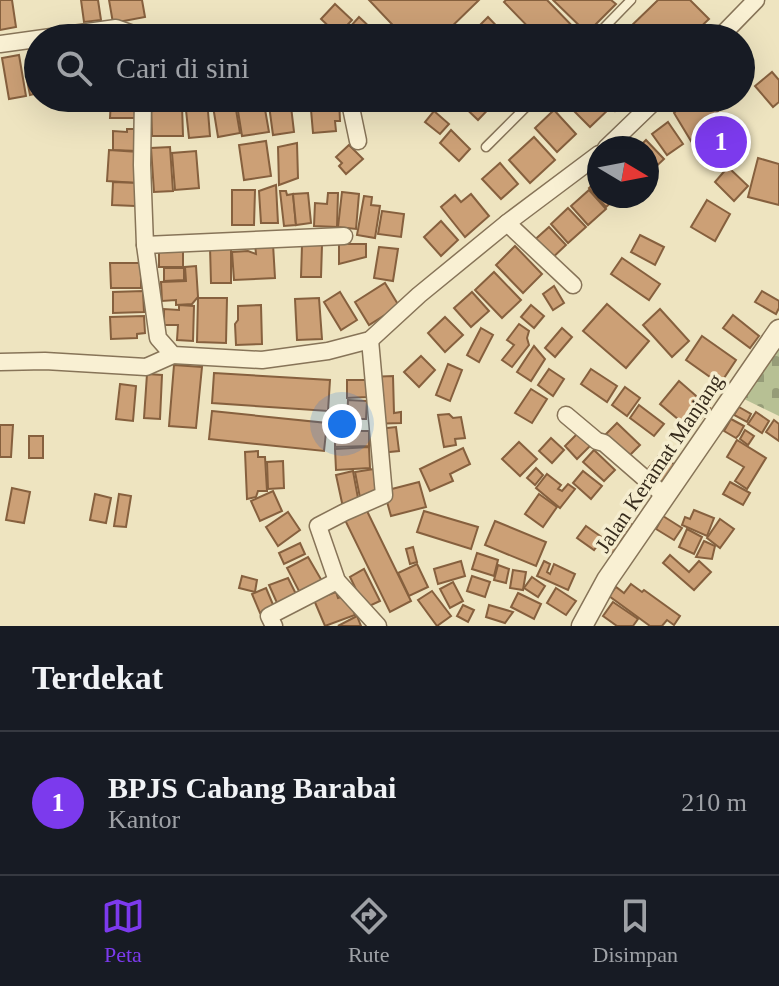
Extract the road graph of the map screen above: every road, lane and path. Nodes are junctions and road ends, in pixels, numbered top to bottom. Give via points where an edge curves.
1 (631, 0) edge
2 (756, 0) edge
3 (608, 24) edge
4 (733, 24) edge
5 (24, 41) edge
6 (0, 44) edge
7 (143, 112) edge
8 (352, 112) edge
9 (521, 112) edge
10 (643, 112) edge
11 (618, 136) edge
12 (358, 141) dead end
13 (486, 147) dead end
14 (587, 163) edge
15 (507, 223) junction
16 (344, 236) dead end
17 (145, 245) junction
18 (573, 285) dead end
19 (779, 330) edge
20 (370, 340) junction
21 (173, 355) junction
22 (0, 362) edge
23 (566, 415) dead end
24 (665, 496) junction
25 (337, 581) junction
26 (274, 626) edge
27 (378, 626) edge
28 (582, 626) edge

1 - 3 lane
2 - 4 street
5 - 6 street
7 - 17 street
8 - 12 street
9 - 13 lane
10 - 11 street
14 - 15 street
15 - 18 street
15 - 20 street
16 - 17 street
17 - 21 street via 158,338
19 - 24 street, Jalan Keramat Manjang
20 - 21 street via 262,360
20 - 25 street via 384,495 318,526
21 - 22 street via 146,367
23 - 24 street
24 - 28 street, Jalan Keramat Manjang
25 - 26 street via 269,616
25 - 27 street

